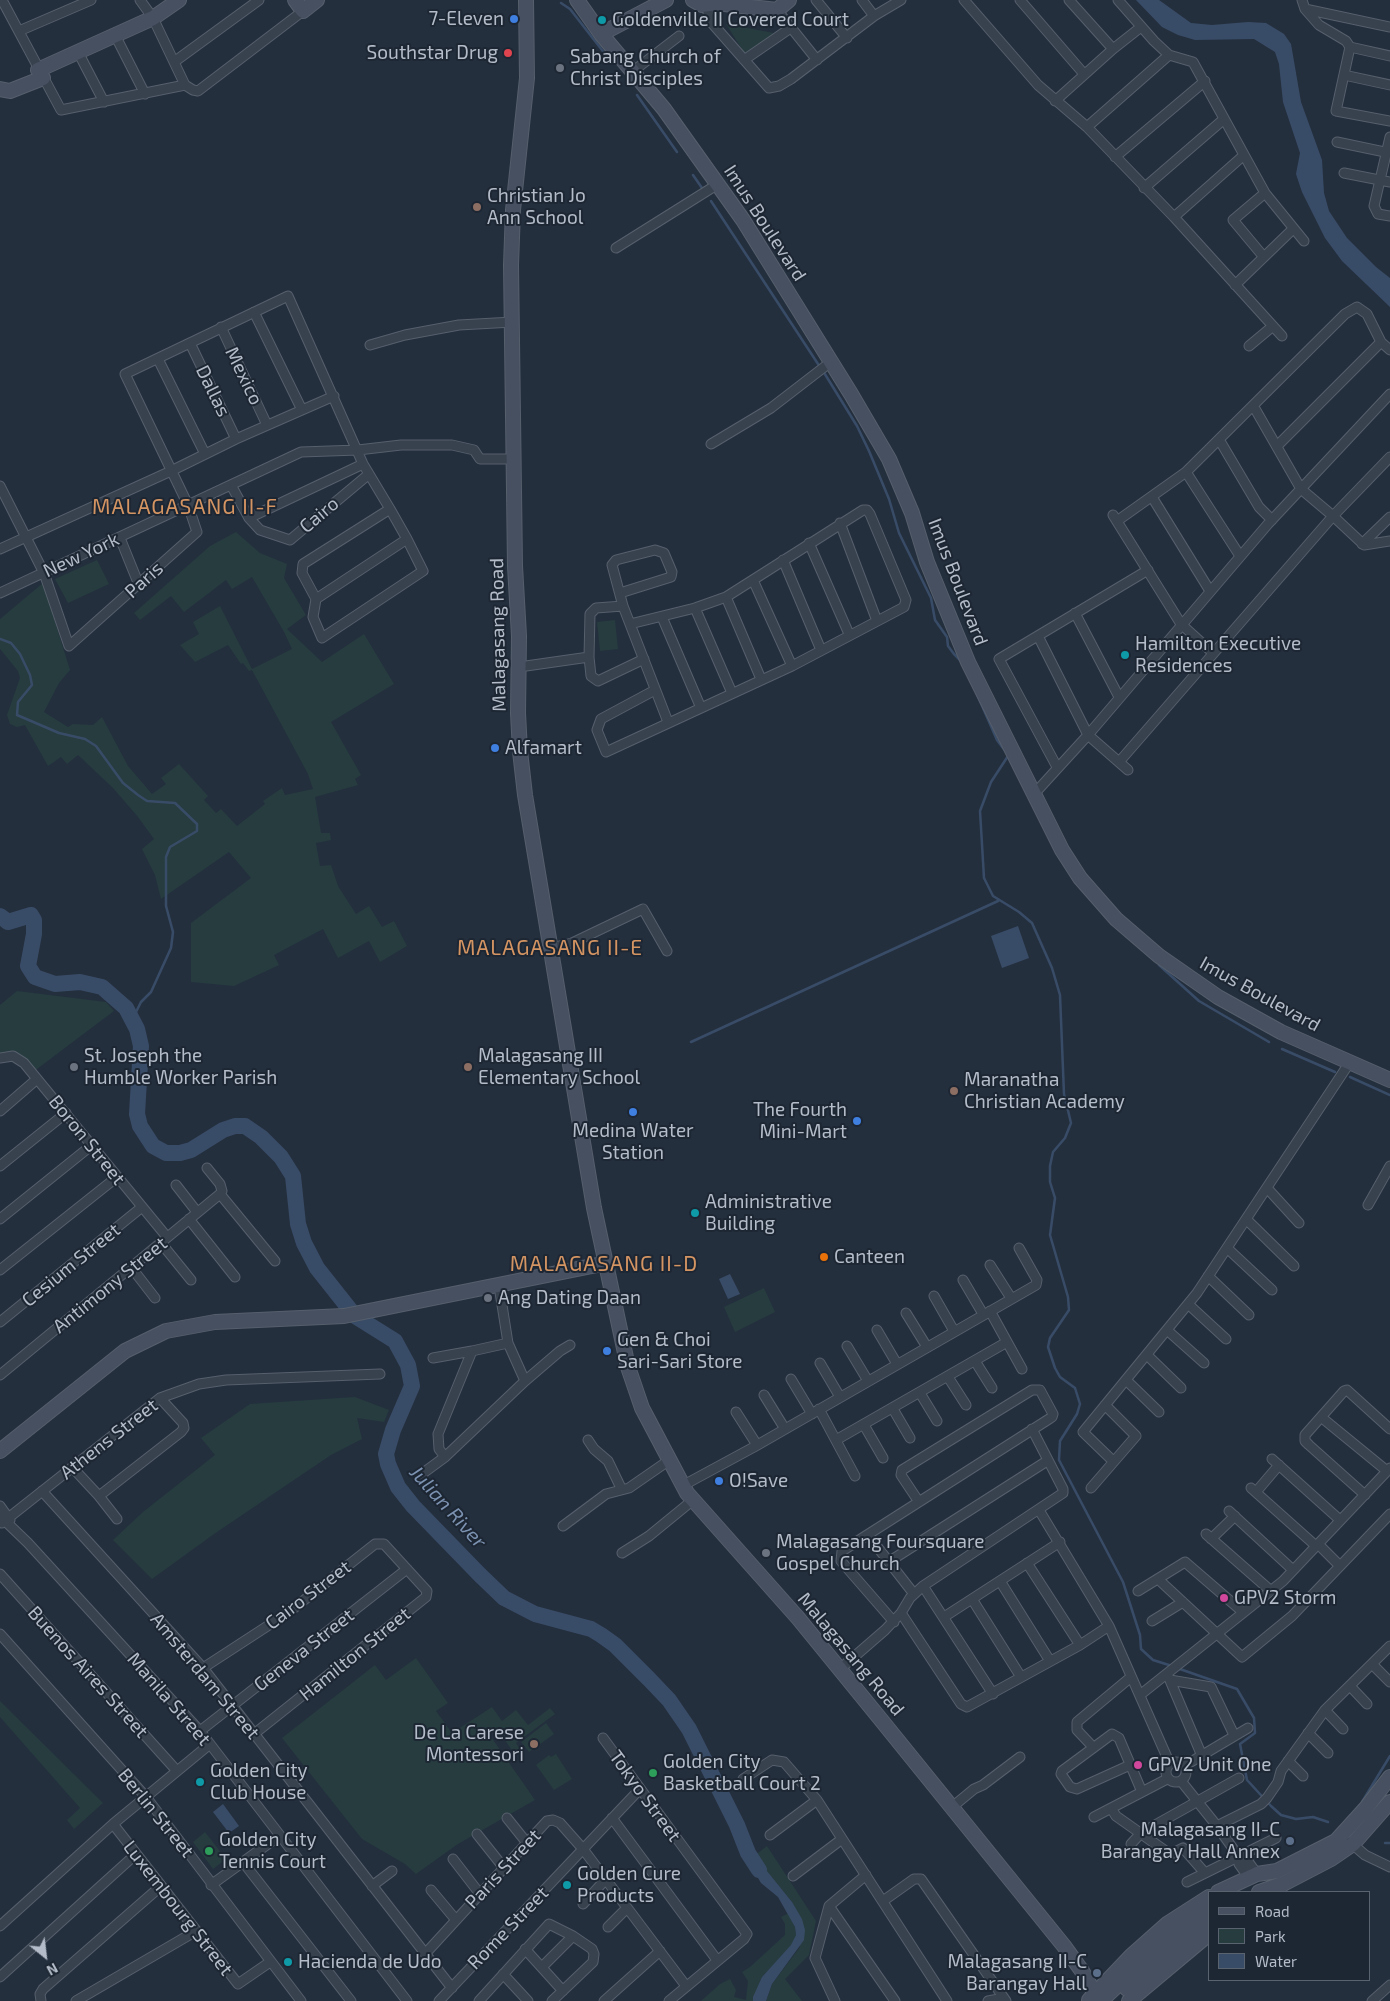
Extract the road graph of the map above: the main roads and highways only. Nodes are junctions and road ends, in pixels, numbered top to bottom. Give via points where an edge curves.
1 (179, 0) edge
2 (318, 0) edge
3 (526, 0) edge
4 (577, 0) edge
5 (666, 0) edge
6 (693, 0) edge
7 (789, 0) edge
8 (712, 2) edge
9 (299, 6) edge
10 (601, 34) junction
11 (0, 89) edge
12 (1390, 1080) edge
13 (607, 1263) junction
14 (0, 1451) edge
15 (1390, 1777) edge
16 (1390, 1802) edge
17 (1276, 1870) junction
18 (1278, 1888) edge
19 (1220, 1891) edge
20 (1242, 1891) edge
21 (1264, 1891) edge
22 (1208, 1898) edge
23 (1208, 1910) edge
24 (1208, 1922) edge
25 (1208, 1935) edge
26 (1121, 1995) edge
27 (1096, 1999) edge

1 - 11 main road via 152,18 78,52 10,92
2 - 9 main road
3 - 13 main road, Malagasang Road via 527,78 513,210 518,712 523,777 592,1191
4 - 10 main road, Imus Boulevard
5 - 10 main road
6 - 8 main road
7 - 8 main road via 777,10
10 - 12 main road, Imus Boulevard via 664,109 718,184 832,362 889,459 968,662 1062,850 1085,884 1116,919 1159,956 1218,997 1281,1032
13 - 14 main road via 370,1312 215,1322 166,1331 125,1351
13 - 27 main road, Malagasang Road via 628,1367 642,1408 682,1486 840,1669 1070,1953
15 - 17 main road via 1343,1834 1325,1848
16 - 18 main road via 1353,1844
17 - 19 main road
17 - 20 main road
18 - 21 main road
22 - 27 main road via 1167,1924 1131,1956
23 - 26 main road via 1174,1932
24 - 26 main road
25 - 26 main road
26 - 27 main road

